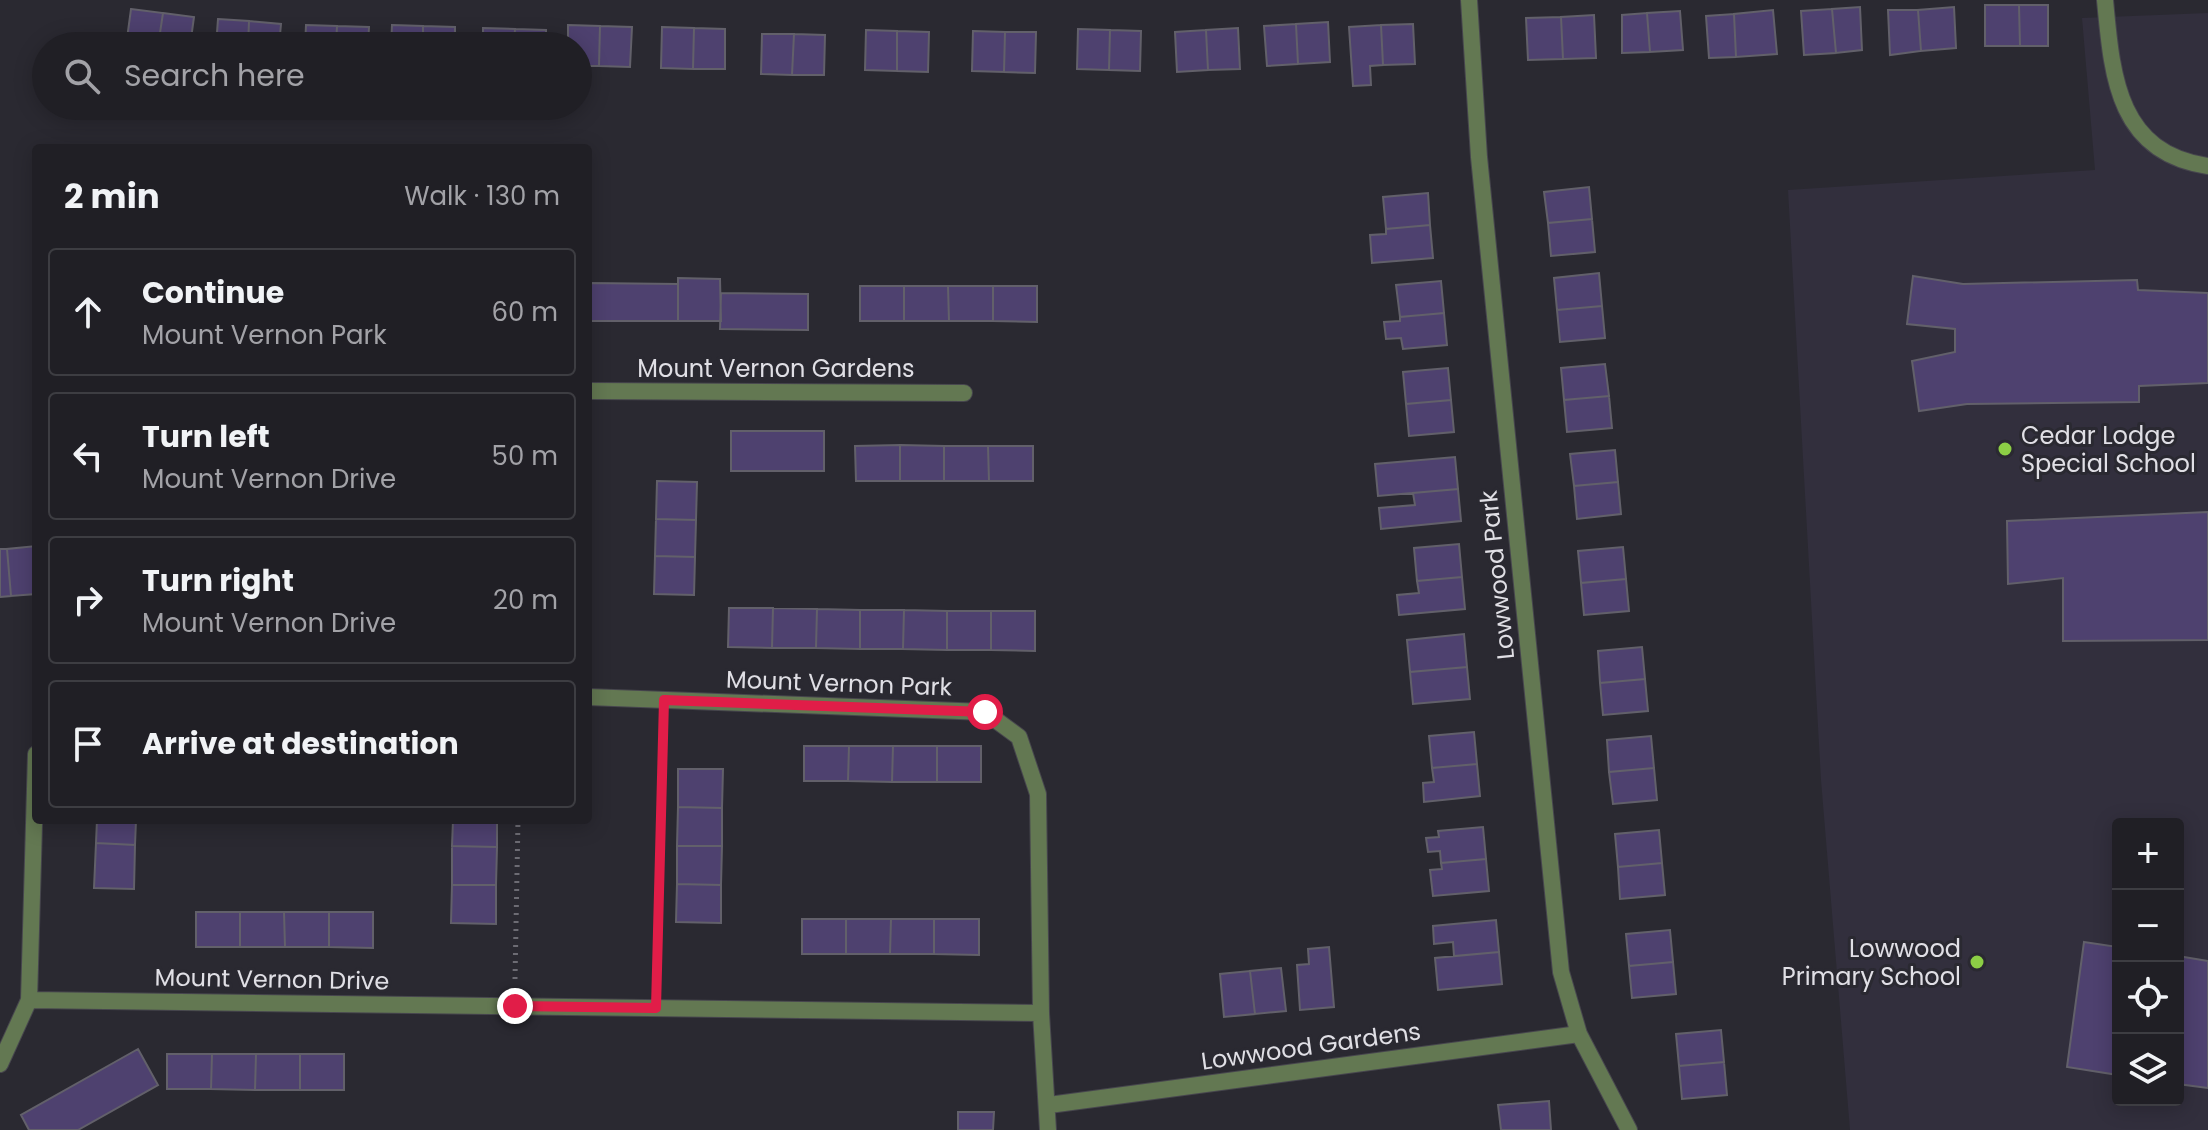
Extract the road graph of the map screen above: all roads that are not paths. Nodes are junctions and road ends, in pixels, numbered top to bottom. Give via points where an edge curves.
1 (1469, 0) edge
2 (2105, 0) edge
3 (2208, 166) edge
4 (592, 391) edge
5 (964, 393) dead end
6 (592, 697) edge
7 (34, 824) edge
8 (29, 1000) junction
9 (1041, 1013) junction
10 (1579, 1034) junction
11 (0, 1064) edge
12 (1049, 1105) junction
13 (1048, 1130) edge
14 (1629, 1130) edge

1 - 10 street, Lowwood Park via 1479,157 1561,972
2 - 3 street via 2107,45 2129,118 2151,143 2182,162
4 - 5 street, Mount Vernon Gardens
6 - 9 street, Mount Vernon Park via 985,712 1019,737 1038,794
7 - 8 street
8 - 9 street, Mount Vernon Drive
8 - 11 street
9 - 12 street, Mount Vernon Park
10 - 12 street, Lowwood Gardens
10 - 14 street, Lowwood Park
12 - 13 street, Mount Vernon Park

